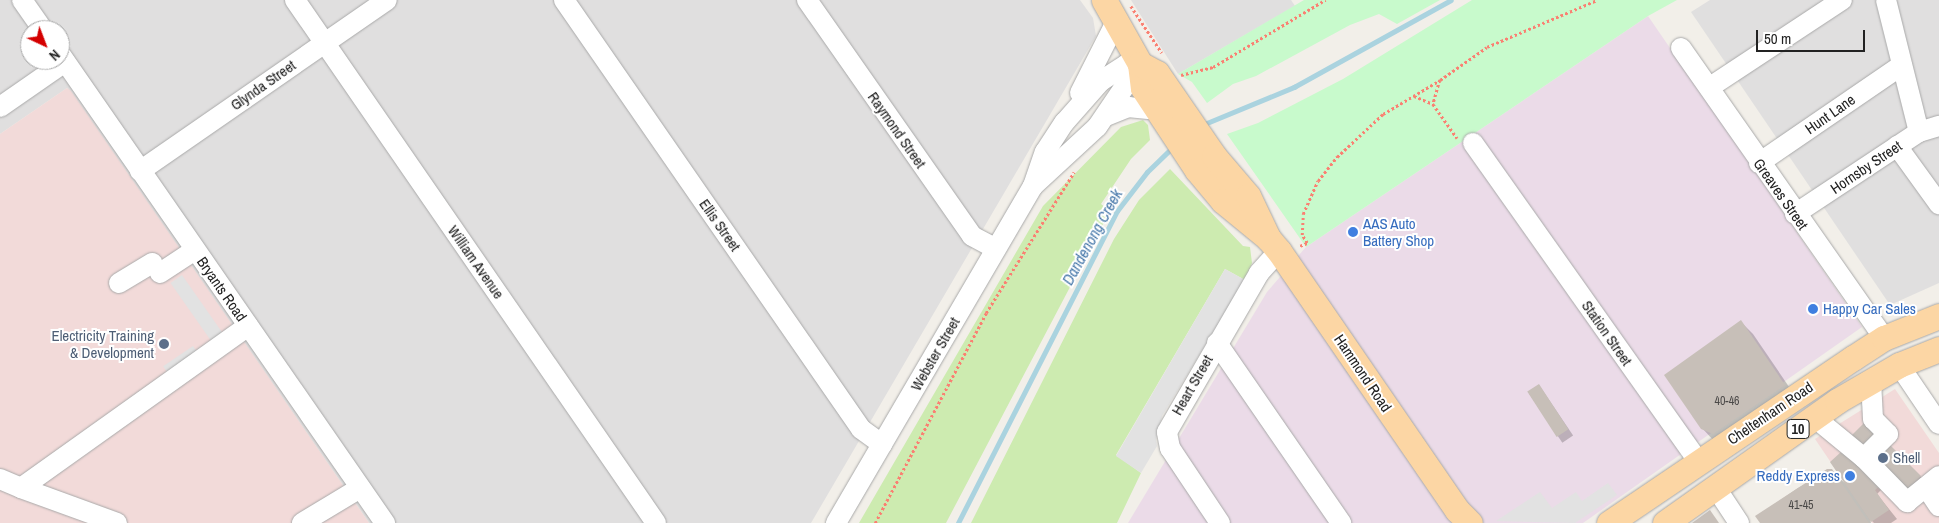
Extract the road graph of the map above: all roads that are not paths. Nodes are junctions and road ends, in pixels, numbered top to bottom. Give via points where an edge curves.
1 (22, 0) edge
2 (295, 0) edge
3 (387, 0) edge
4 (564, 0) edge
5 (807, 0) edge
6 (1842, 0) edge
7 (1886, 0) edge
8 (1116, 7) edge
9 (36, 20) edge
10 (324, 43) junction
11 (1681, 48) dead end
12 (1140, 64) junction
13 (1902, 64) junction
14 (70, 68) edge
15 (48, 70) edge
16 (1710, 87) junction
17 (0, 107) edge
18 (1165, 111) junction
19 (1106, 116) junction
20 (1068, 117) junction
21 (1939, 126) edge
22 (1919, 132) junction
23 (1474, 143) road end
24 (1897, 146) junction
25 (1758, 163) junction
26 (140, 171) junction
27 (1033, 186) junction
28 (1939, 204) edge
29 (1795, 214) junction
30 (1281, 243) junction
31 (194, 250) junction
32 (996, 250) junction
33 (119, 283) dead end
34 (1939, 316) edge
35 (248, 326) junction
36 (1884, 338) junction
37 (1217, 343) junction
38 (1939, 349) edge
39 (1899, 366) junction
40 (1871, 381) junction
41 (1814, 417) junction
42 (1939, 424) edge
43 (882, 444) junction
44 (1864, 458) junction
45 (1698, 461) junction
46 (0, 479) edge
47 (1932, 482) edge
48 (21, 488) junction
49 (360, 488) junction
50 (1716, 488) junction
51 (1939, 506) edge
52 (1462, 519) edge
53 (117, 523) edge
54 (302, 523) edge
55 (385, 523) edge
56 (656, 523) edge
57 (836, 523) edge
58 (1220, 523) edge
59 (1341, 523) edge
60 (1609, 523) edge
61 (1665, 523) edge
62 (1739, 523) edge

1 - 9 street
2 - 10 street, William Avenue
3 - 10 street, Glynda Street
4 - 43 street, Ellis Street via 861,429
5 - 32 street, Raymond Street via 972,236
6 - 16 street
7 - 13 street
8 - 12 main road, Hammond Road
8 - 20 street, Webster Street
10 - 26 street, Glynda Street
10 - 56 street, William Avenue
11 - 16 street, Greaves Street
12 - 18 main road, Hammond Road via 1157,73
12 - 19 street, Webster Street
12 - 20 street, Webster Street via 1127,64 1101,80
13 - 22 street
13 - 25 street, Hunt Lane
14 - 26 street, Bryants Road
15 - 17 street
16 - 25 street, Greaves Street
18 - 19 street, Webster Street via 1128,107
18 - 30 main road, Hammond Road via 1206,163 1252,202
19 - 27 street, Webster Street via 1059,166
20 - 27 street, Webster Street via 1045,152
21 - 22 street, Hornsby Street
22 - 24 street, Hornsby Street
23 - 45 street, Station Street
24 - 28 street
24 - 29 street, Hornsby Street
25 - 29 street, Greaves Street
26 - 31 street, Bryants Road
27 - 32 street, Webster Street
29 - 36 street, Greaves Street
30 - 37 street, Heart Street via 1261,269
30 - 52 main road, Hammond Road
31 - 33 street
31 - 35 street, Bryants Road
32 - 43 street, Webster Street
34 - 36 main road, Cheltenham Road / 10
35 - 48 street
35 - 49 street, Bryants Road
36 - 39 main road
36 - 45 main road, Cheltenham Road / 10
37 - 58 street, Heart Street via 1169,425 1167,436 1170,448
37 - 59 street
38 - 39 main road, Cheltenham Road / 10
39 - 40 main road, Cheltenham Road / 10
39 - 42 street
40 - 41 main road, Cheltenham Road / 10
40 - 44 street via 1873,419 1888,434
41 - 44 street
41 - 50 main road, Cheltenham Road / 10
43 - 57 street, Webster Street
44 - 47 street via 1907,502
45 - 50 main road, Station Street
45 - 60 main road, Cheltenham Road / 10
46 - 48 street
47 - 51 street
48 - 53 street
49 - 54 street
49 - 55 street, Bryants Road
50 - 61 main road, Cheltenham Road / 10
50 - 62 street, Station Street

